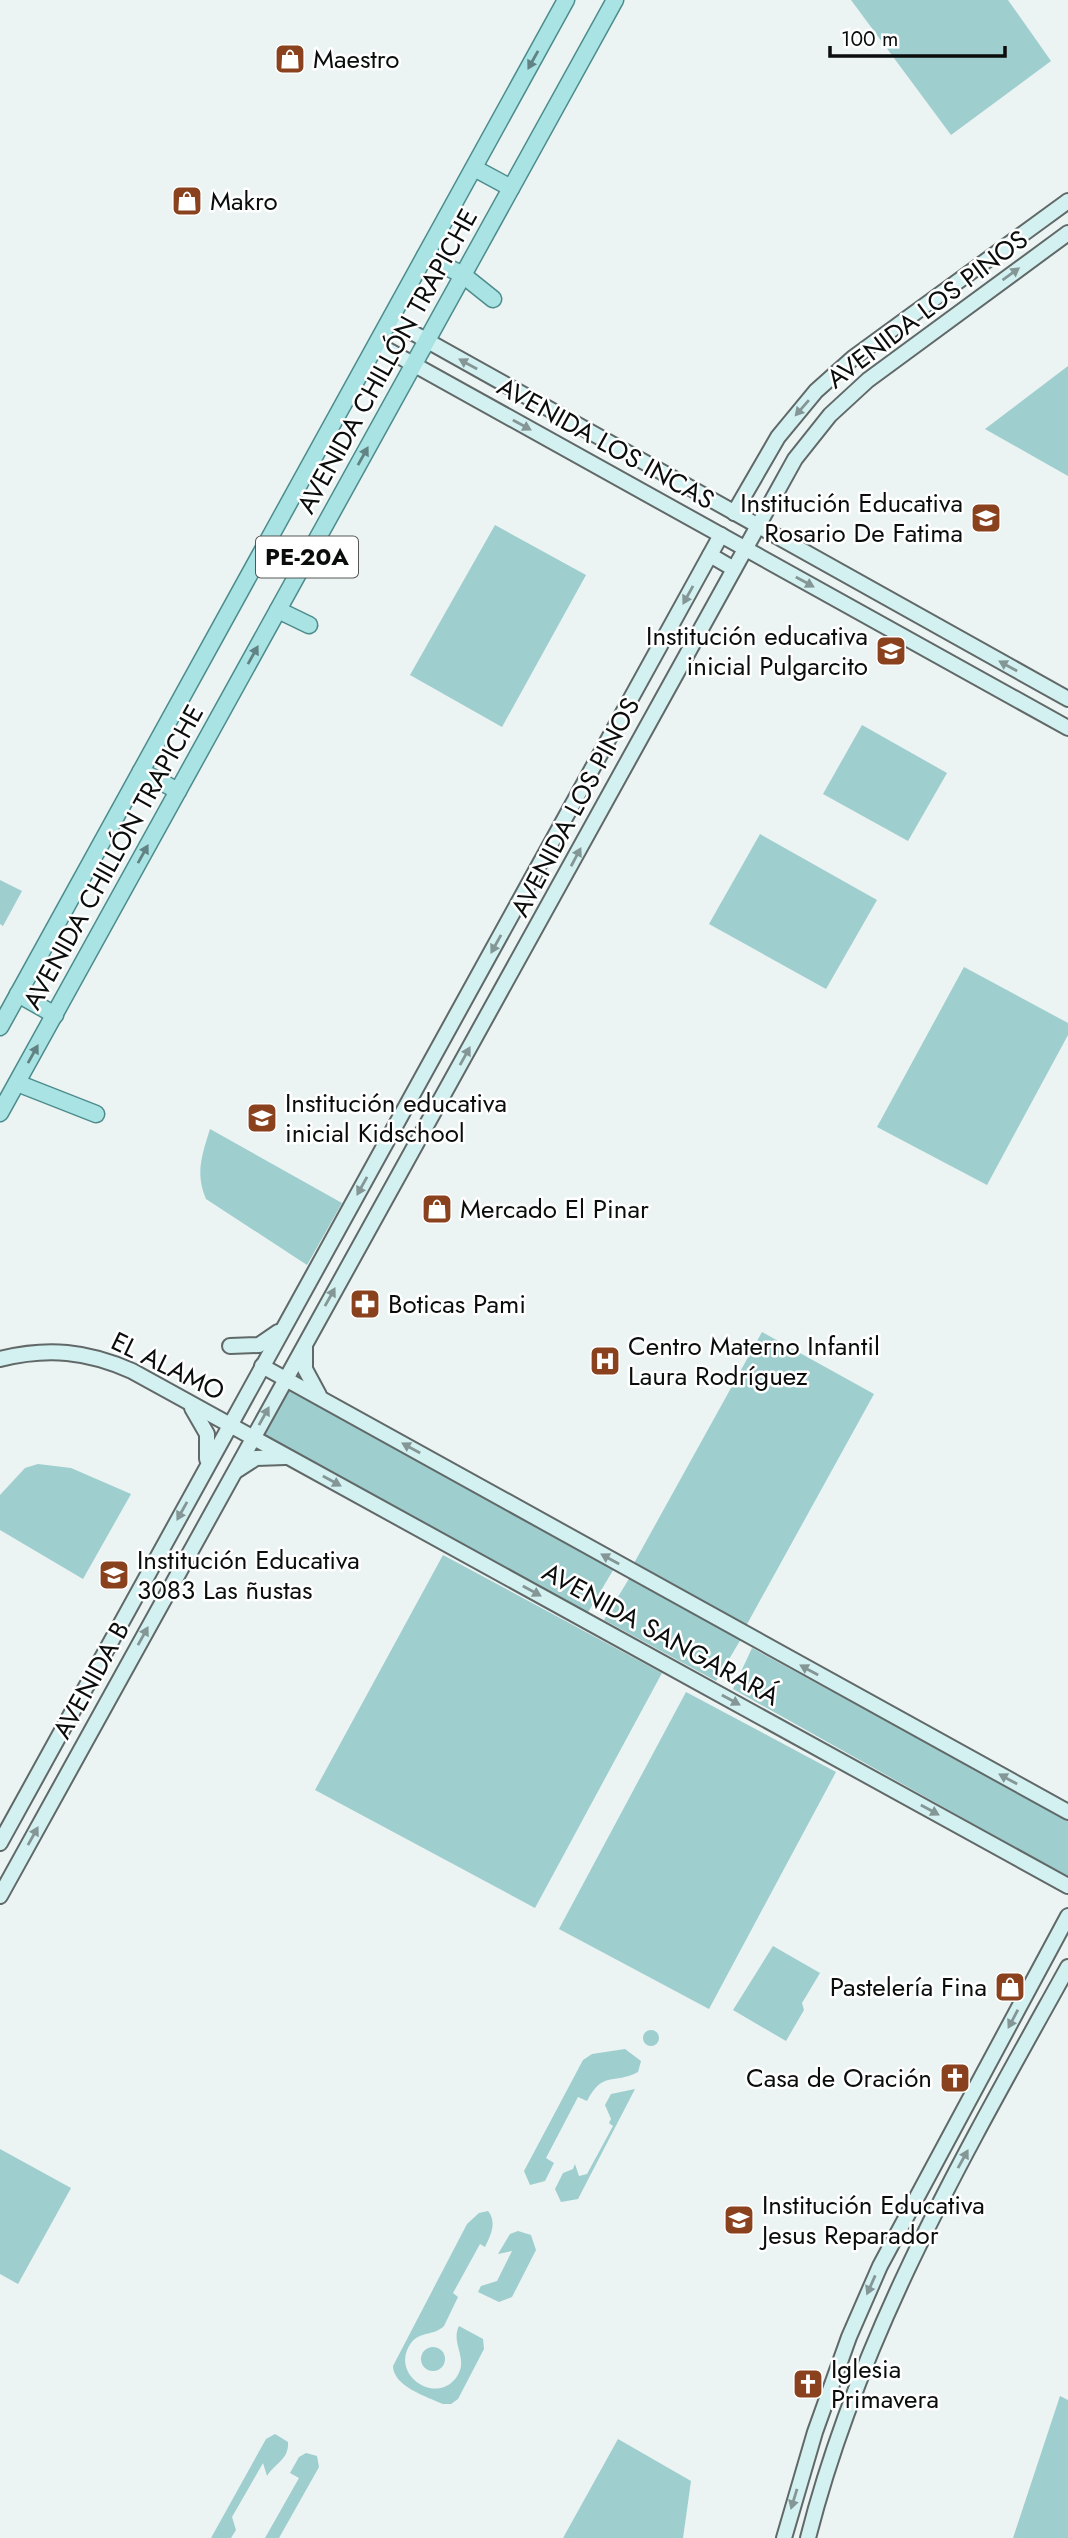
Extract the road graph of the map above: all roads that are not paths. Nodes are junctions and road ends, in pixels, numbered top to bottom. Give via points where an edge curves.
1 (566, 0) edge
2 (615, 0) edge
3 (474, 168) junction
4 (511, 188) junction
5 (1068, 201) edge
6 (1068, 233) edge
7 (425, 256) junction
8 (463, 275) junction
9 (493, 299) dead end
10 (390, 320) junction
11 (427, 341) junction
12 (377, 344) junction
13 (414, 365) junction
14 (734, 513) junction
15 (758, 526) junction
16 (721, 535) junction
17 (745, 548) junction
18 (710, 555) junction
19 (734, 569) junction
20 (278, 610) junction
21 (309, 625) dead end
22 (1068, 699) edge
23 (1068, 728) edge
24 (141, 771) junction
25 (178, 791) junction
26 (18, 994) junction
27 (55, 1015) junction
28 (0, 1027) edge
29 (17, 1083) junction
30 (0, 1113) edge
31 (96, 1114) dead end
32 (379, 1157) junction
33 (401, 1170) junction
34 (285, 1323) junction
35 (309, 1335) junction
36 (230, 1346) dead end
37 (0, 1359) edge
38 (262, 1366) junction
39 (285, 1378) junction
40 (180, 1398) junction
41 (328, 1402) junction
42 (230, 1425) junction
43 (252, 1437) junction
44 (298, 1462) junction
45 (203, 1473) junction
46 (229, 1480) junction
47 (105, 1651) junction
48 (128, 1663) junction
49 (1068, 1812) edge
50 (0, 1843) edge
51 (1068, 1886) edge
52 (0, 1896) edge
53 (1068, 1916) edge
54 (1068, 1967) edge
55 (784, 2538) edge
56 (808, 2538) edge

1 -> 3 main road, AVENIDA CHILLÓN TRAPICHE / PE-20A
2 - 4 main road, AVENIDA CHILLÓN TRAPICHE / PE-20A
3 - 4 main road
3 - 7 main road, AVENIDA CHILLÓN TRAPICHE / PE-20A
4 - 8 main road, AVENIDA CHILLÓN TRAPICHE / PE-20A
5 -> 14 street, AVENIDA LOS PINOS via 853,358 816,391 778,438
15 -> 6 street, AVENIDA LOS PINOS via 795,459 830,415 868,380
7 - 8 main road
7 - 10 main road, AVENIDA CHILLÓN TRAPICHE / PE-20A
8 - 9 main road
8 - 11 main road, AVENIDA CHILLÓN TRAPICHE / PE-20A
10 - 11 street, AVENIDA LOS INCAS
10 - 12 main road, AVENIDA CHILLÓN TRAPICHE / PE-20A
11 - 13 main road, AVENIDA CHILLÓN TRAPICHE / PE-20A
14 -> 11 street, AVENIDA LOS INCAS
12 - 13 street, AVENIDA LOS INCAS
12 - 24 main road, AVENIDA CHILLÓN TRAPICHE / PE-20A
13 -> 16 street, AVENIDA LOS INCAS
20 -> 13 main road, AVENIDA CHILLÓN TRAPICHE / PE-20A
14 - 15 street, AVENIDA LOS INCAS
15 - 17 street, AVENIDA LOS PINOS
22 -> 15 street, AVENIDA LOS INCAS
16 - 17 street, AVENIDA LOS INCAS
16 - 18 street, AVENIDA LOS PINOS
17 - 19 street, AVENIDA LOS PINOS
17 -> 23 street, AVENIDA LOS INCAS
18 - 19 street
18 -> 32 street, AVENIDA LOS PINOS
33 -> 19 street, AVENIDA LOS PINOS
20 - 21 main road
25 -> 20 main road, AVENIDA CHILLÓN TRAPICHE / PE-20A
24 - 25 main road
24 - 26 main road, AVENIDA CHILLÓN TRAPICHE / PE-20A
27 -> 25 main road, AVENIDA CHILLÓN TRAPICHE / PE-20A
26 - 27 main road
26 - 28 main road, AVENIDA CHILLÓN TRAPICHE / PE-20A
29 -> 27 main road, AVENIDA CHILLÓN TRAPICHE / PE-20A
29 - 30 main road, AVENIDA CHILLÓN TRAPICHE / PE-20A
29 - 31 main road
32 - 33 street
32 -> 34 street, AVENIDA LOS PINOS
35 -> 33 street, AVENIDA LOS PINOS
34 - 36 street via 259,1345
34 - 38 street, AVENIDA LOS PINOS
35 - 39 street, AVENIDA LOS PINOS
35 - 41 street via 304,1369 315,1391
37 - 40 street, EL ALAMO via 30,1352 85,1354 132,1371
38 - 39 street, AVENIDA SANGARARÁ
38 - 42 street, AVENIDA B
39 - 41 street, AVENIDA SANGARARÁ
43 -> 39 street, AVENIDA B
40 - 42 street, EL ALAMO
40 - 45 street via 196,1412 207,1434
49 -> 41 street, AVENIDA SANGARARÁ
42 - 43 street, AVENIDA SANGARARÁ
42 - 45 street, AVENIDA B
43 - 44 street, AVENIDA SANGARARÁ
43 - 46 street, AVENIDA B
44 - 46 street via 264,1456 241,1466
44 -> 51 street, AVENIDA SANGARARÁ
45 -> 47 street, AVENIDA B
48 -> 46 street, AVENIDA B
47 - 48 street
47 - 50 street, AVENIDA B
52 -> 48 street, AVENIDA B
53 -> 55 street via 876,2275 815,2432
56 -> 54 street via 853,2396 897,2286

